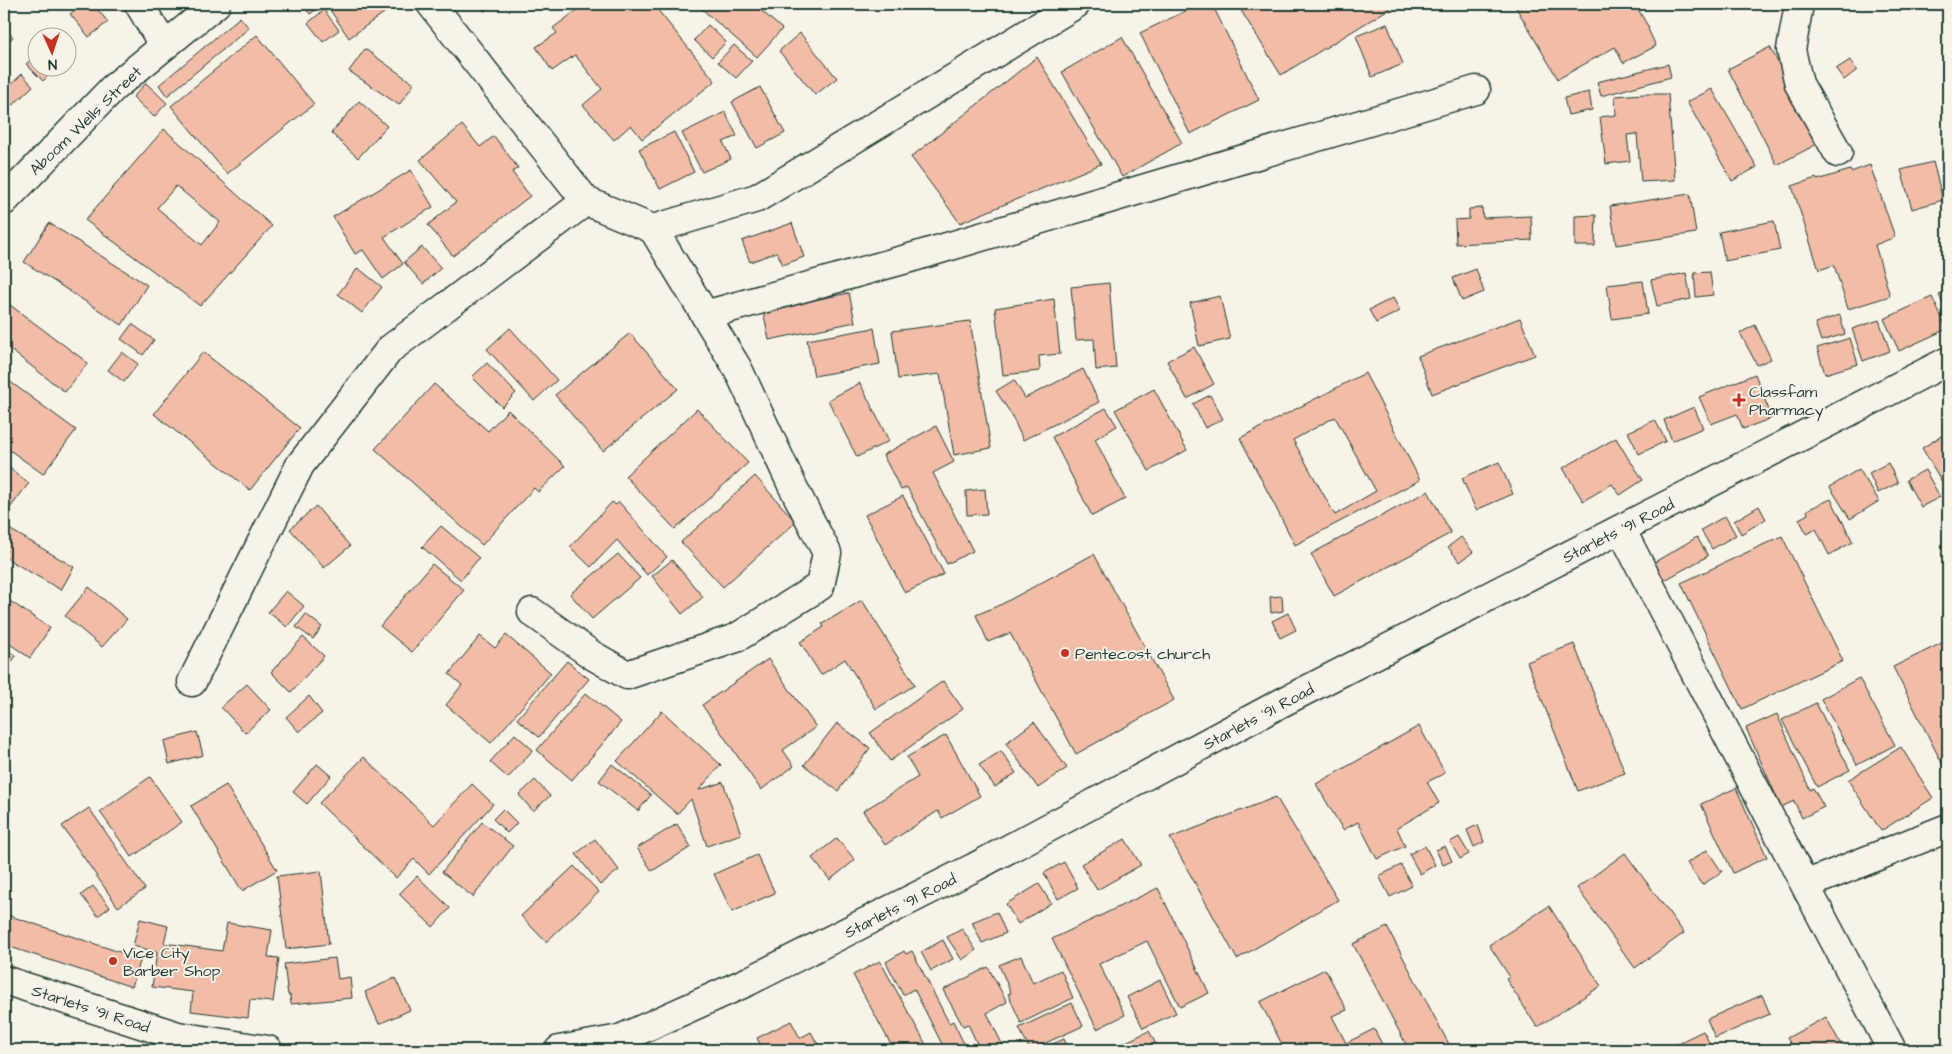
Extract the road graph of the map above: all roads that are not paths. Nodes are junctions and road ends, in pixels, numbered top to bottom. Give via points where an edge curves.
1 (139, 4) edge
2 (216, 4) edge
3 (431, 4) edge
4 (1076, 4) edge
5 (1799, 4) edge
6 (164, 46) junction
7 (1476, 90) dead end
8 (1838, 153) dead end
9 (4, 201) edge
10 (586, 201) junction
11 (654, 229) junction
12 (705, 315) junction
13 (1948, 361) edge
14 (1621, 529) junction
15 (532, 612) dead end
16 (192, 682) dead end
17 (1948, 828) edge
18 (1805, 885) junction
19 (4, 980) edge
20 (623, 1044) edge
21 (268, 1050) edge
22 (559, 1050) edge
23 (1892, 1050) edge

1 - 6 street
2 - 6 street, Aboom Wells Street
3 - 10 street
4 - 11 street via 757,198
5 - 8 street via 1791,50 1799,84
6 - 9 street, Aboom Wells Street via 113,88
7 - 12 street
10 - 11 street
10 - 16 street via 390,349 300,465
11 - 12 street
12 - 15 street via 738,369 827,552 820,586 736,638 627,676
13 - 14 street, Starlets '91 Road
14 - 18 street
14 - 20 street, Starlets '91 Road via 1281,703 975,867
17 - 18 street
18 - 23 street
19 - 21 street, Starlets '91 Road via 178,1036
20 - 22 street, Starlets '91 Road

